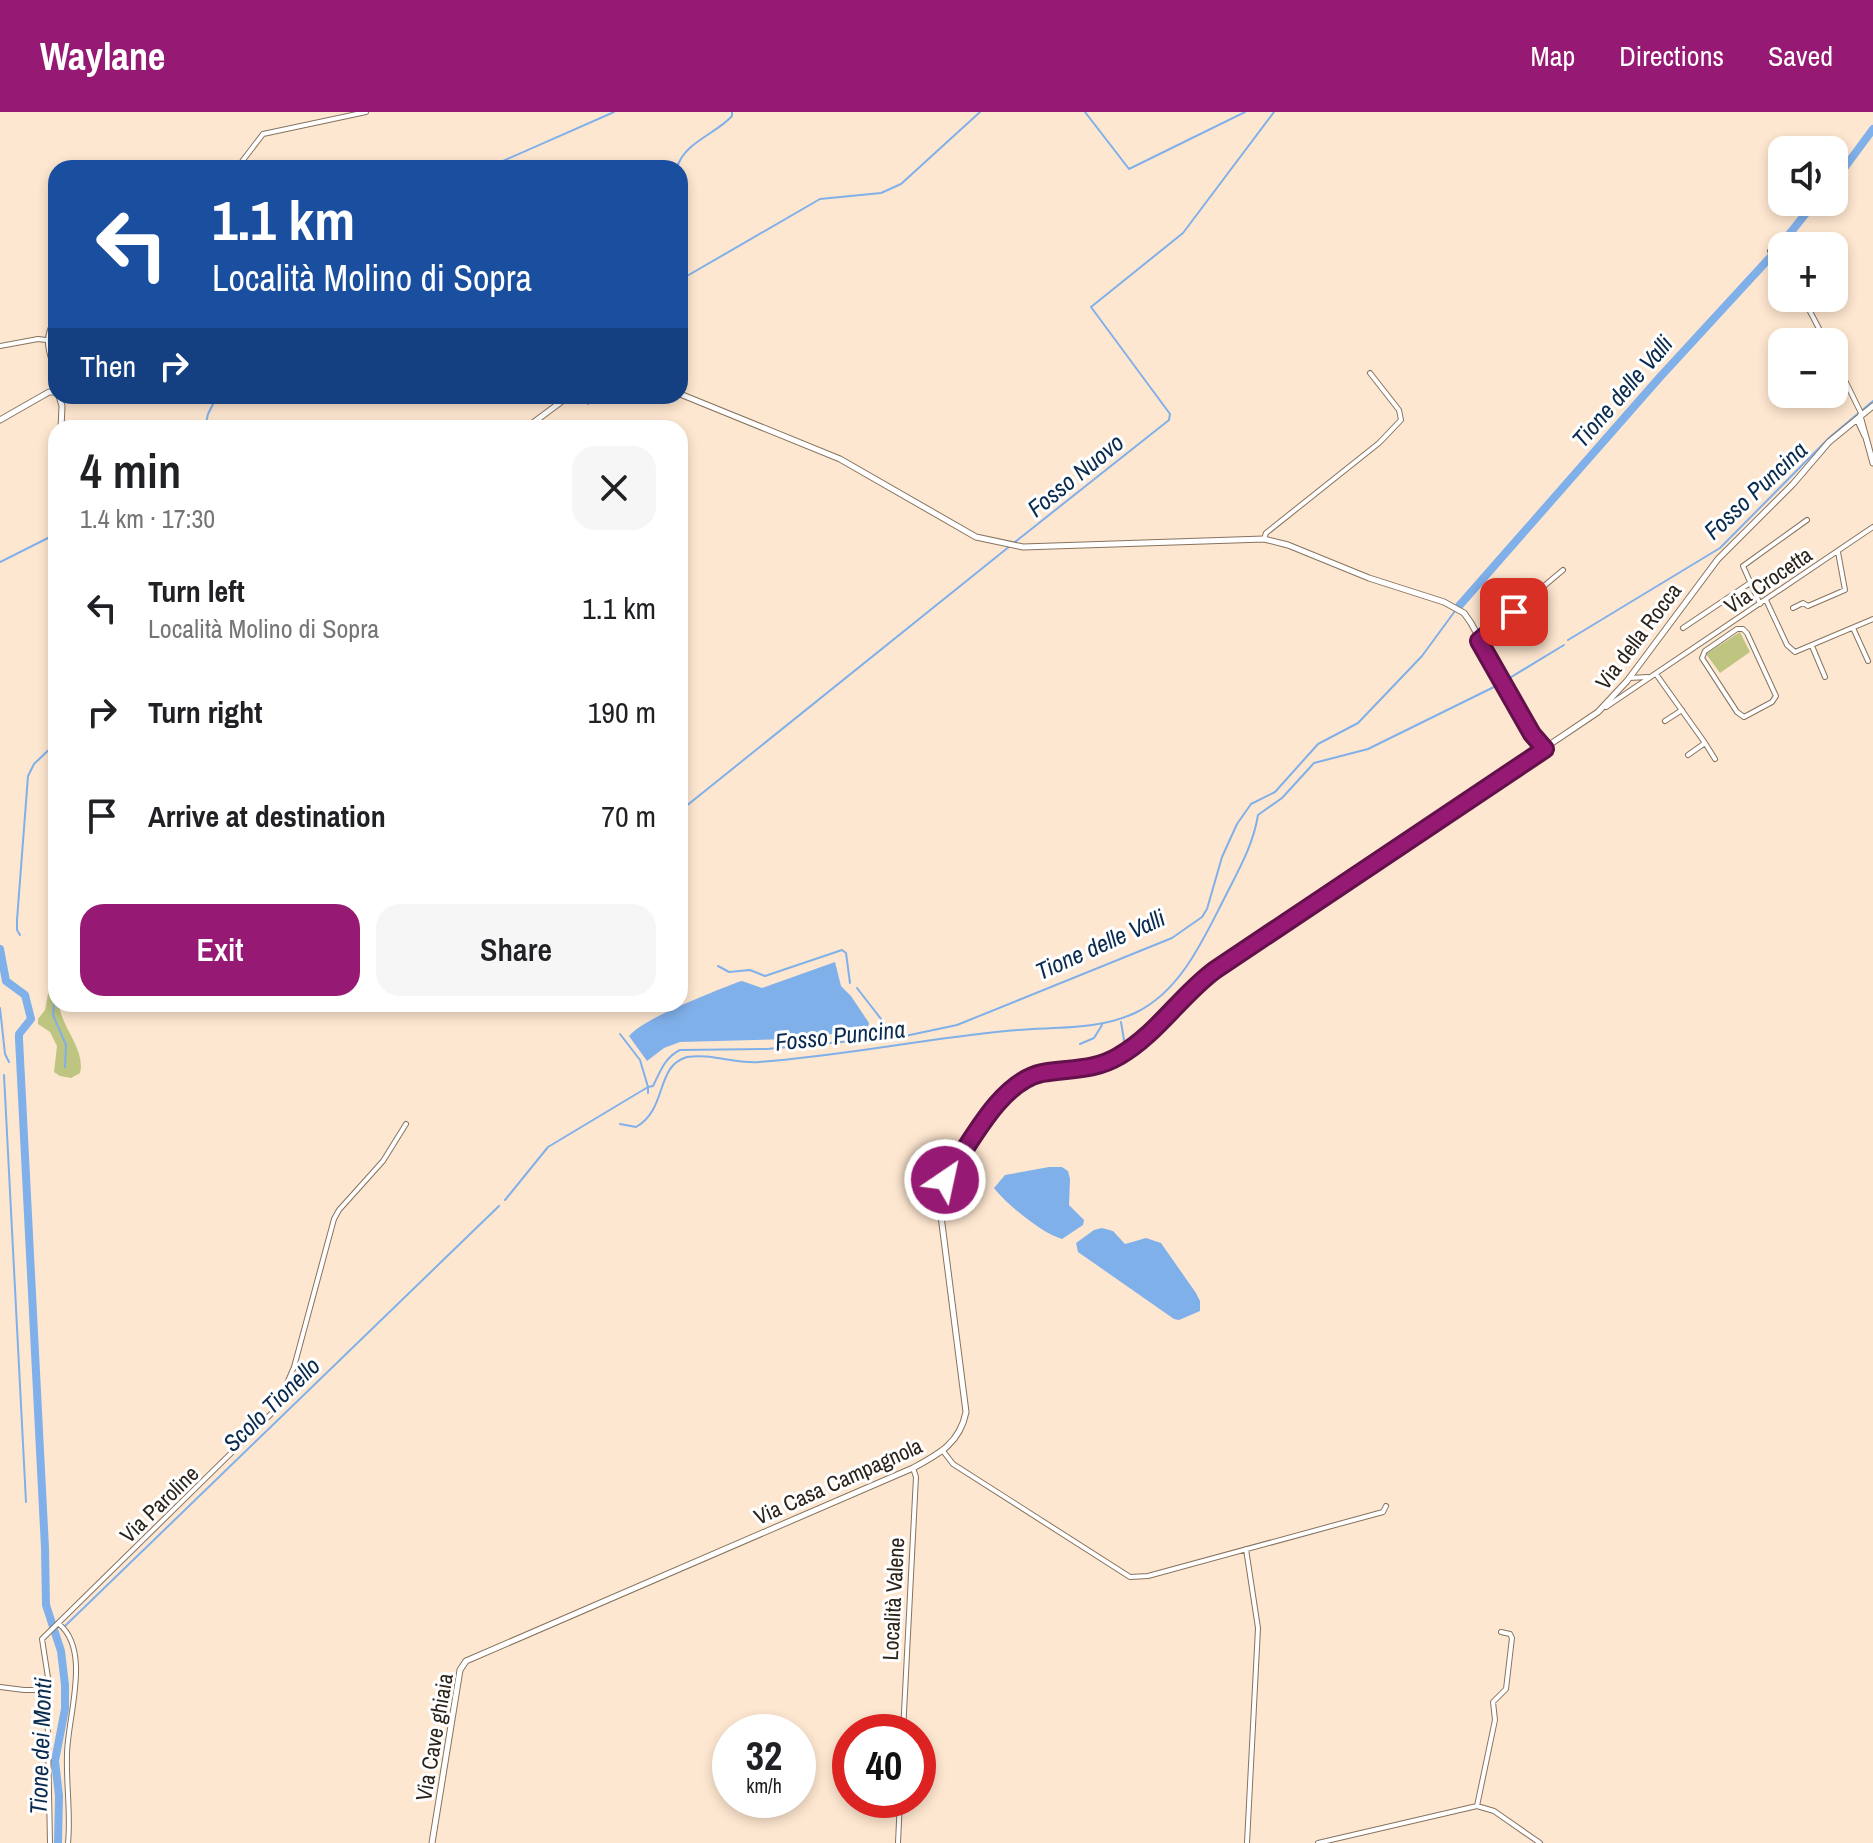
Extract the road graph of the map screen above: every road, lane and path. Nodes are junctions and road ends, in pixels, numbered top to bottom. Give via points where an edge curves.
1 (366, 112) edge
2 (243, 160) edge
3 (48, 336) edge
4 (46, 340) junction
5 (0, 346) edge
6 (48, 347) edge
7 (1370, 373) dead end
8 (1848, 387) edge
9 (48, 397) edge
10 (688, 397) edge
11 (558, 404) edge
12 (1873, 406) edge
13 (1860, 416) junction
14 (0, 420) edge
15 (537, 420) edge
16 (1847, 427) junction
17 (1860, 428) junction
18 (1866, 436) junction
19 (1873, 463) edge
20 (1807, 520) dead end
21 (1873, 527) edge
22 (1264, 539) junction
23 (1838, 552) junction
24 (1563, 570) dead end
25 (1750, 583) junction
26 (1766, 600) junction
27 (1760, 604) junction
28 (1793, 608) dead end
29 (1873, 619) edge
30 (1683, 628) dead end
31 (1853, 628) junction
32 (1715, 634) junction
33 (1479, 641) junction
34 (1720, 641) junction
35 (1812, 645) junction
36 (1868, 661) dead end
37 (1640, 663) junction
38 (1661, 670) junction
39 (1655, 674) junction
40 (1825, 677) dead end
41 (1628, 680) junction
42 (1640, 684) junction
43 (1666, 685) junction
44 (1603, 707) junction
45 (1682, 710) junction
46 (1665, 721) dead end
47 (1705, 743) junction
48 (1545, 749) junction
49 (1688, 755) dead end
50 (1715, 759) dead end
51 (406, 1124) dead end
52 (945, 1180) joint
53 (943, 1451) junction
54 (913, 1468) junction
55 (1386, 1506) dead end
56 (1246, 1549) junction
57 (59, 1624) junction
58 (1501, 1632) dead end
59 (487, 1650) joint
60 (0, 1687) edge
61 (47, 1690) junction
62 (904, 1714) edge
63 (1477, 1806) junction
64 (899, 1818) edge
65 (50, 1843) edge
66 (68, 1843) edge
67 (432, 1843) edge
68 (898, 1843) edge
69 (1247, 1843) edge
70 (1318, 1843) edge
71 (1540, 1843) edge

1 - 2 street via 263,134
3 - 4 street
4 - 5 street
4 - 6 street
7 - 22 street via 1399,410 1396,428
8 - 13 street
9 - 14 street
10 - 22 street via 840,459 954,526 1002,544
11 - 15 street
12 - 13 street, Via della Rocca
13 - 16 street, Via della Rocca
13 - 17 street
13 - 18 street
16 - 17 street
16 - 37 street, Via della Rocca via 1718,559
17 - 18 street
18 - 19 street
20 - 25 street via 1744,564
21 - 23 street, Via Crocetta
22 - 33 street via 1427,595 1464,613
23 - 26 street, Via Crocetta
23 - 28 street, Via Crocetta via 1845,590
24 - 33 street
25 - 27 street
25 - 30 street
26 - 27 street, Via Crocetta
26 - 35 street via 1789,648 1795,652
27 - 32 street, Via Crocetta
29 - 31 street
31 - 35 street
31 - 36 street
32 - 34 street, Via Crocetta
32 - 38 street, Via Crocetta
33 - 48 street
34 - 34 street, Via Crocetta via 1702,658 1740,716 1774,701 1746,631 1737,629
35 - 40 street
37 - 39 street via 1643,674
37 - 41 street, Via della Rocca
38 - 39 street, Via Crocetta
38 - 43 street
39 - 41 street
39 - 42 street, Via Crocetta
39 - 43 street
41 - 42 street via 1632,687
41 - 44 street, Via della Rocca
42 - 44 street, Via Crocetta
43 - 45 street
44 - 48 street, Via della Rocca
45 - 46 street
45 - 47 street
47 - 49 street
47 - 50 street
48 - 52 street, Via della Rocca via 1215,970 1122,1055 1090,1069 1034,1075 1015,1086
51 - 57 street, Via Paroline via 383,1161 334,1219 294,1367 276,1409
52 - 53 street, Via Casa Campagnola via 941,1216 966,1412 958,1436
53 - 54 street, Via Casa Campagnola
53 - 56 street via 953,1464 1130,1577
54 - 59 street, Via Casa Campagnola
54 - 62 street, Località Valene
55 - 56 street via 1364,1518
56 - 69 street via 1258,1628
57 - 61 street, Via Paroline via 42,1639
57 - 66 street via 71,1636 76,1687 66,1755
58 - 63 street via 1512,1638 1507,1686 1493,1702 1495,1720
59 - 67 street, Via Cave ghiaia via 460,1670
60 - 61 street
61 - 65 street
63 - 70 street
63 - 71 street via 1494,1811
64 - 68 street

